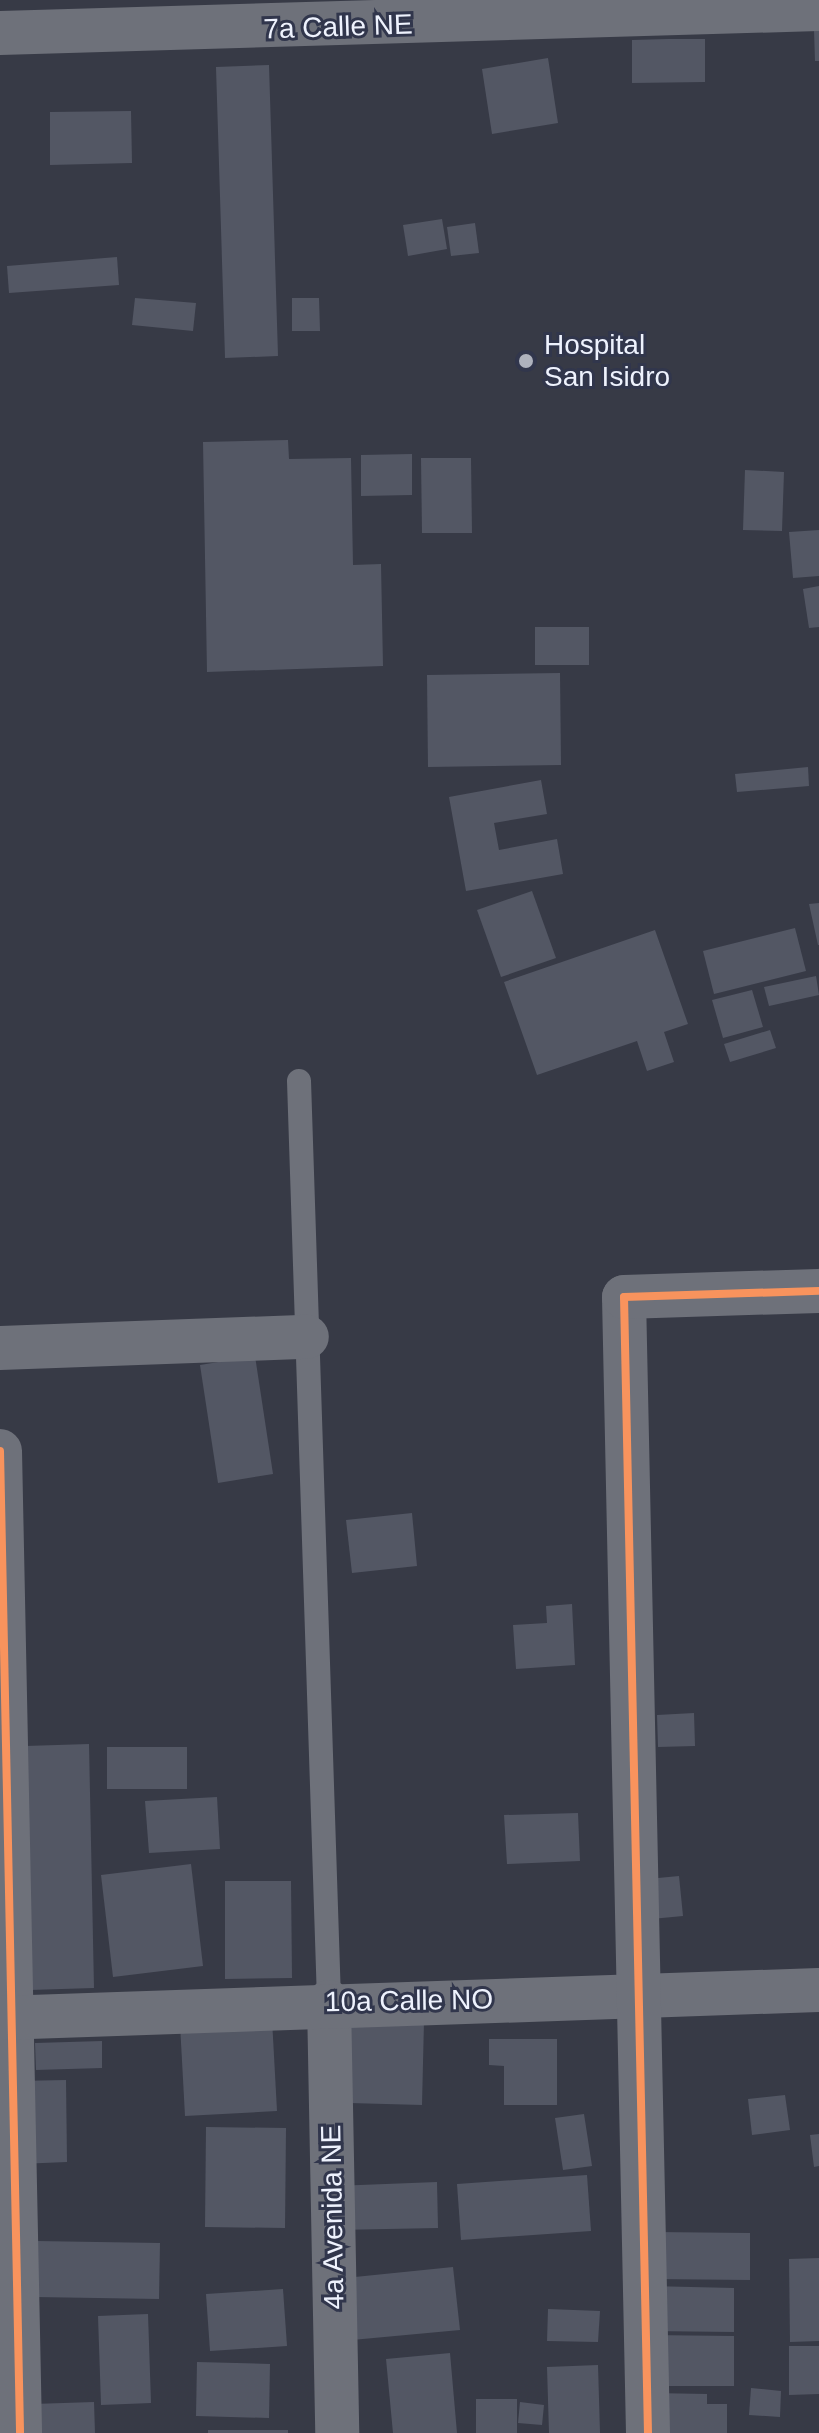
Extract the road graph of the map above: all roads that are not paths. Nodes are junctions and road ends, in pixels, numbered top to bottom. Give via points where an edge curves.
1 (819, 9) edge
2 (236, 15) edge
3 (0, 33) edge
4 (299, 1081) dead end
5 (819, 1291) edge
6 (307, 1337) junction
7 (0, 1348) edge
8 (0, 1451) edge
9 (819, 1990) edge
10 (639, 1997) junction
11 (329, 2002) junction
12 (6, 2018) edge
13 (20, 2433) edge
14 (337, 2433) edge
15 (648, 2433) edge

1 - 2 street, 7a Calle NE
2 - 3 street, 7a Calle NE
4 - 6 lane
5 - 10 street via 624,1297
6 - 7 street
6 - 11 lane
8 - 12 street
9 - 10 street, 10a Calle NO
10 - 11 street, 10a Calle NO
10 - 15 street
11 - 12 street, 10a Calle NO
11 - 14 street, 4a Avenida NE
12 - 13 street

